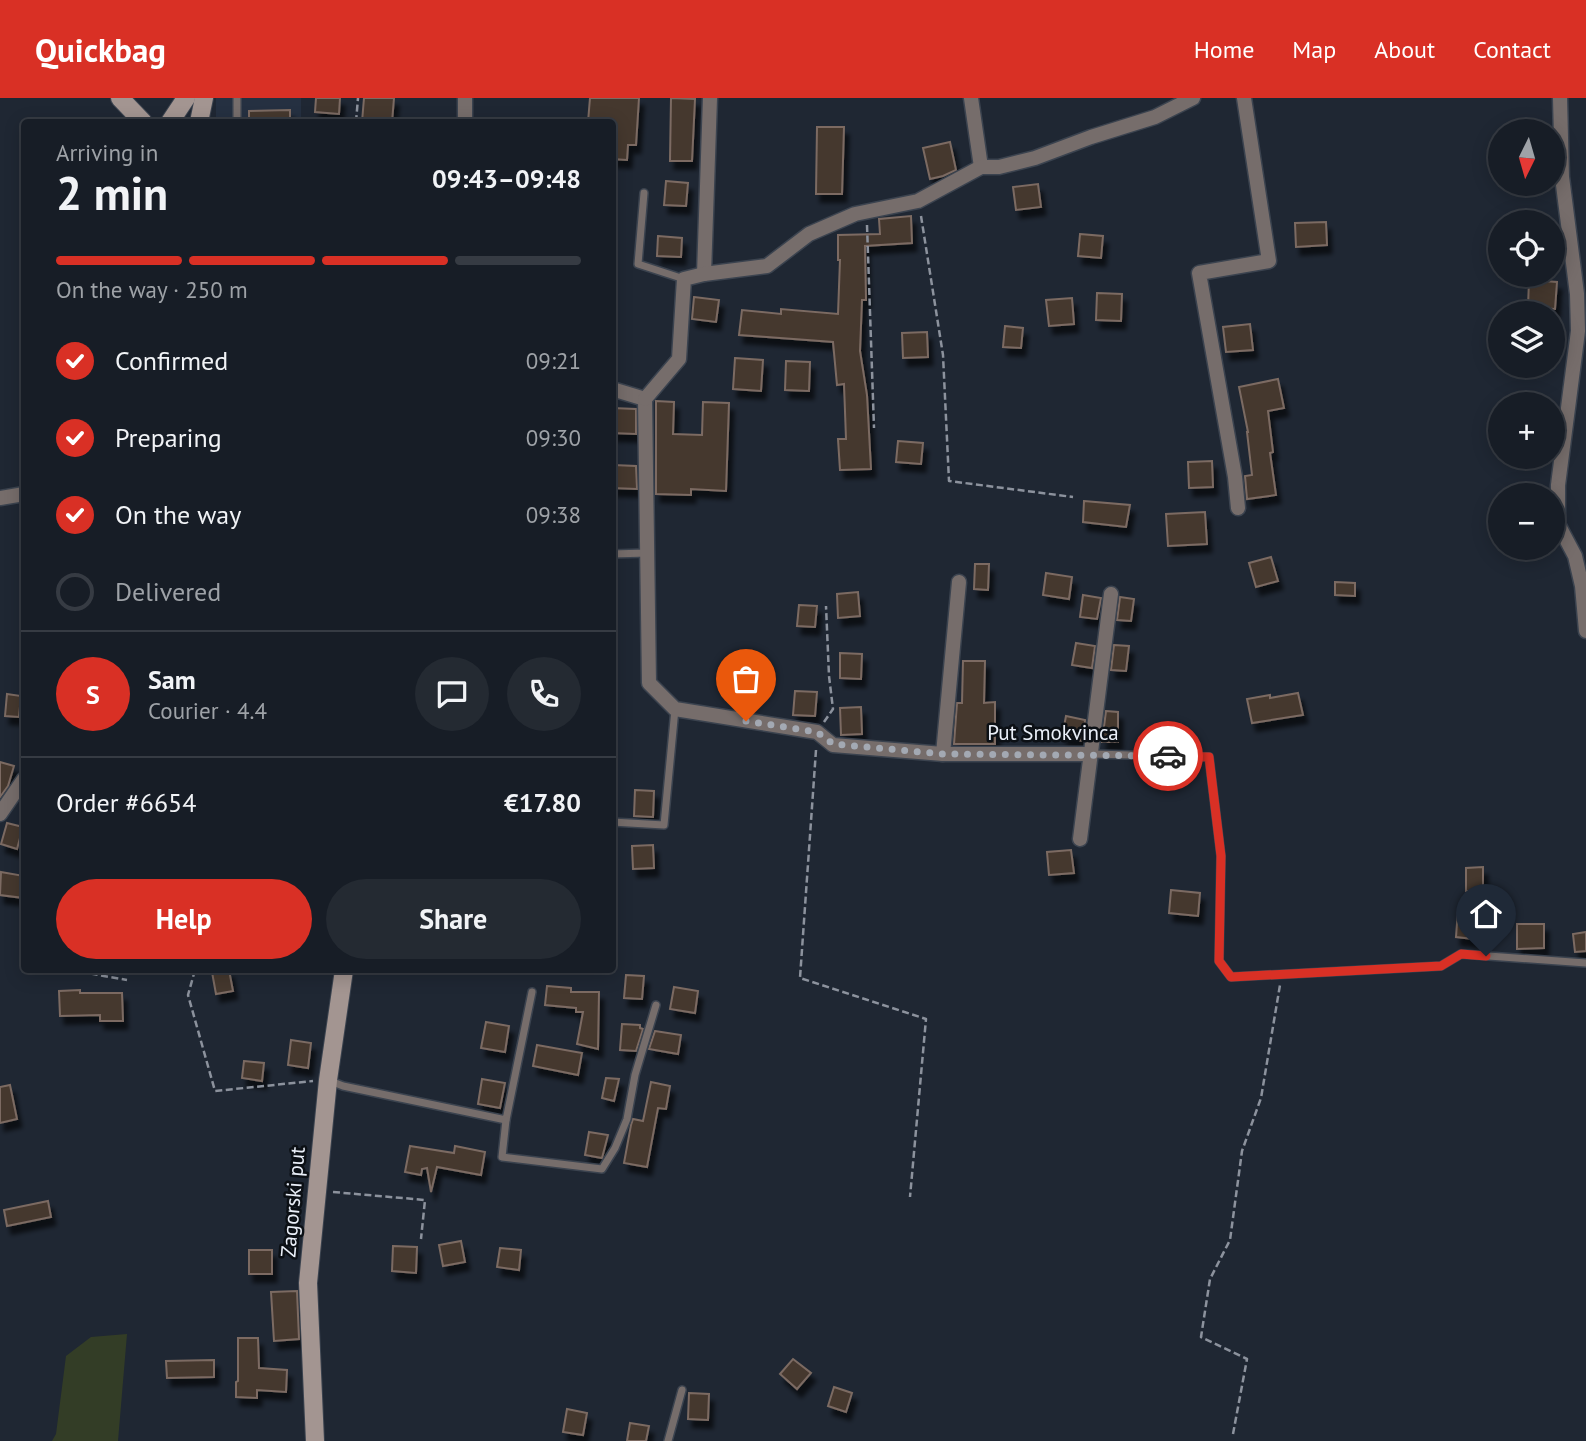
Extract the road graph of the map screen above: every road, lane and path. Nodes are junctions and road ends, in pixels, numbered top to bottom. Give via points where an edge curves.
1 (120, 98) edge
2 (187, 98) edge
3 (204, 98) edge
4 (237, 98) edge
5 (358, 98) edge
6 (465, 98) edge
7 (710, 98) edge
8 (971, 98) edge
9 (1193, 98) edge
10 (1244, 98) edge
11 (1560, 98) edge
12 (140, 119) edge
13 (172, 119) edge
14 (200, 119) edge
15 (237, 119) edge
16 (356, 119) edge
17 (465, 119) edge
18 (981, 167) junction
19 (644, 192) dead end
20 (918, 201) junction
21 (865, 212) junction
22 (704, 274) junction
23 (684, 279) junction
24 (616, 390) edge
25 (645, 399) junction
26 (874, 428) dead end
27 (21, 494) edge
28 (1073, 497) dead end
29 (0, 498) edge
30 (1238, 508) dead end
31 (648, 553) junction
32 (616, 554) edge
33 (959, 582) dead end
34 (1111, 594) dead end
35 (825, 606) dead end
36 (1586, 631) edge
37 (675, 709) junction
38 (817, 732) junction
39 (943, 754) junction
40 (1091, 754) junction
41 (21, 783) edge
42 (0, 814) edge
43 (616, 822) edge
44 (1080, 839) dead end
45 (1586, 963) edge
46 (87, 973) edge
47 (194, 973) edge
48 (344, 973) edge
49 (1282, 974) junction
50 (127, 980) dead end
51 (532, 992) dead end
52 (656, 1004) dead end
53 (328, 1080) junction
54 (506, 1120) junction
55 (316, 1190) junction
56 (910, 1197) dead end
57 (421, 1238) dead end
58 (682, 1390) dead end
59 (1233, 1434) dead end
60 (315, 1441) edge
61 (668, 1441) edge

1 - 12 main road
2 - 13 main road
3 - 14 main road
4 - 15 lane
5 - 16 path
6 - 17 street
7 - 22 street
8 - 18 street
9 - 18 street via 1155,117 1035,158
10 - 30 street via 1269,261 1199,273
11 - 36 street via 1562,177 1578,331 1558,485 1558,524 1575,556
18 - 20 street
19 - 23 lane via 638,264
20 - 21 street
20 - 28 path via 943,355 949,481
21 - 22 street via 809,234 766,266
21 - 26 path
22 - 23 street
23 - 25 street via 679,359
24 - 25 street
25 - 31 street
27 - 29 street
31 - 32 lane
31 - 37 street via 649,684
33 - 39 street
34 - 40 street
35 - 38 path via 833,709
37 - 38 street, Put Smokvinca
37 - 43 lane via 664,825
38 - 39 street, Put Smokvinca via 833,744
38 - 56 path via 800,978 926,1019
39 - 40 street, Put Smokvinca
40 - 44 street
40 - 49 lane, Put Smokvinca via 1209,757 1221,856 1219,961 1231,977
41 - 42 street
45 - 49 lane, Put Smokvinca via 1461,954 1441,966
46 - 50 path
47 - 53 path via 188,995 215,1091
48 - 53 main road, Zagorski put
49 - 59 path via 1261,1098 1242,1151 1230,1240 1209,1279 1201,1337 1247,1359
51 - 54 lane
52 - 54 lane via 627,1119 602,1169 502,1157
53 - 54 lane
53 - 55 main road, Zagorski put
55 - 57 path via 425,1200
55 - 60 main road, Zagorski put via 308,1283
58 - 61 lane

